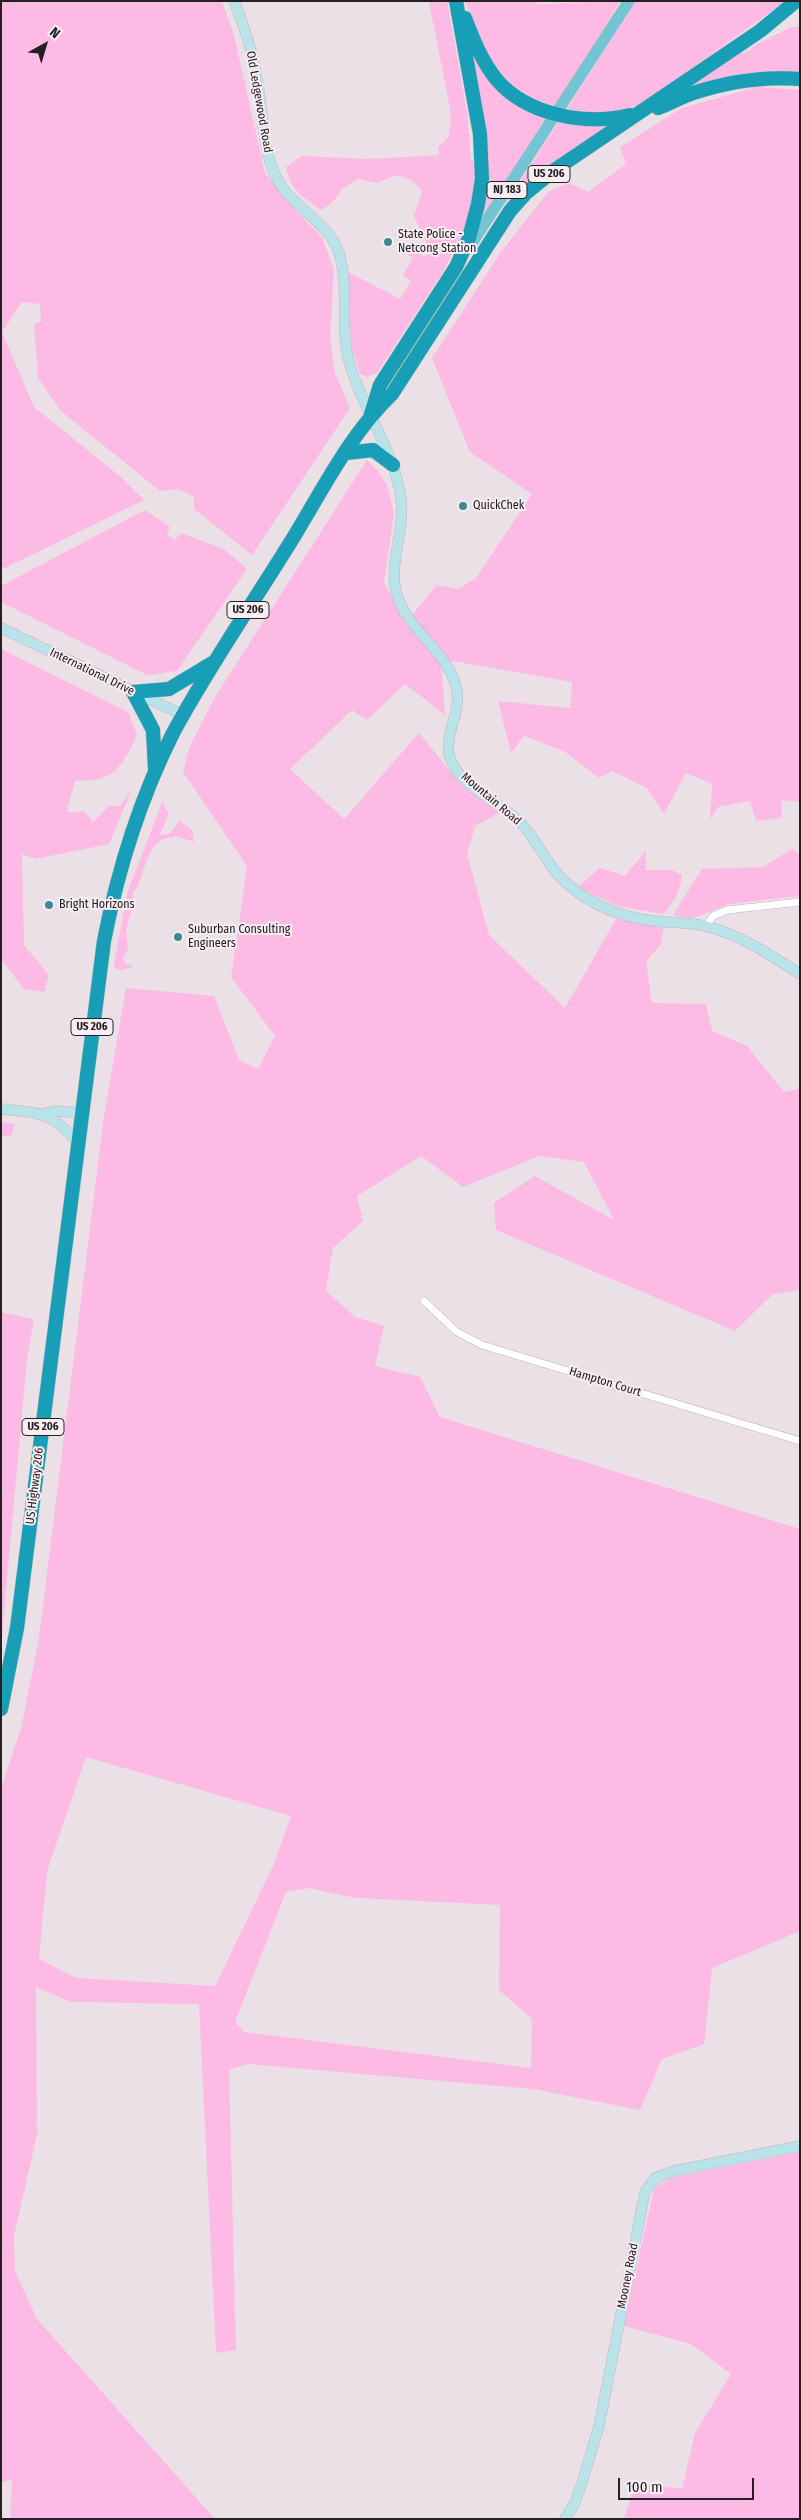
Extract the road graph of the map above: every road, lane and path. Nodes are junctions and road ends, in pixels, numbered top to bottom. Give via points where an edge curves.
1 (234, 1) edge
2 (457, 1) edge
3 (629, 1) edge
4 (796, 1) edge
5 (800, 79) edge
6 (639, 112) junction
7 (557, 113) junction
8 (456, 267) junction
9 (370, 415) junction
10 (346, 453) junction
11 (393, 465) junction
12 (1, 628) edge
13 (216, 662) junction
14 (133, 692) junction
15 (183, 715) junction
16 (155, 773) junction
17 (800, 902) edge
18 (706, 926) junction
19 (800, 974) edge
20 (1, 1109) edge
21 (42, 1114) junction
22 (82, 1114) junction
23 (78, 1143) junction
24 (424, 1301) dead end
25 (800, 1441) edge
26 (1, 1709) edge
27 (800, 2146) edge
28 (565, 2519) edge

1 - 9 street, Old Ledgewood Road via 251,53 262,127 275,174 288,194 327,232 339,254 348,362
2 - 7 highway via 477,47 497,80 525,102
2 - 8 highway, US 206 via 482,158 482,179 474,222
3 - 7 main road, NJ 183
4 - 6 highway, US 206 via 760,31
5 - 6 highway via 742,81 693,93 661,107
6 - 7 highway via 602,120
6 - 9 highway, US 206 via 553,171 517,202 392,394
7 - 8 main road, NJ 183
8 - 9 highway, US 206 via 380,385
9 - 10 highway, US 206
9 - 11 street, Mountain Road
10 - 11 highway via 372,450
10 - 13 highway, US 206
11 - 18 street, Mountain Road via 402,510 394,574 396,591 404,611 441,656 456,685 456,715 449,748 456,770 519,821 556,873 591,901 638,918
12 - 14 street, International Drive
13 - 14 highway via 169,689
13 - 15 highway, US 206
14 - 15 street, International Drive
14 - 16 highway via 153,730
15 - 16 highway, US 206
16 - 22 highway, US 206 via 131,834 112,899 100,966
17 - 18 street via 727,910 713,916
18 - 19 street, Mountain Road via 754,946
20 - 21 street
21 - 22 street via 56,1111
21 - 23 street via 63,1125
22 - 23 highway, US 206
23 - 26 highway, US Highway 206 / US 206 via 17,1628
24 - 25 street, Hampton Court via 457,1332 482,1345
27 - 28 street, Mooney Road via 674,2171 657,2177 649,2184 637,2226 599,2426 575,2503

